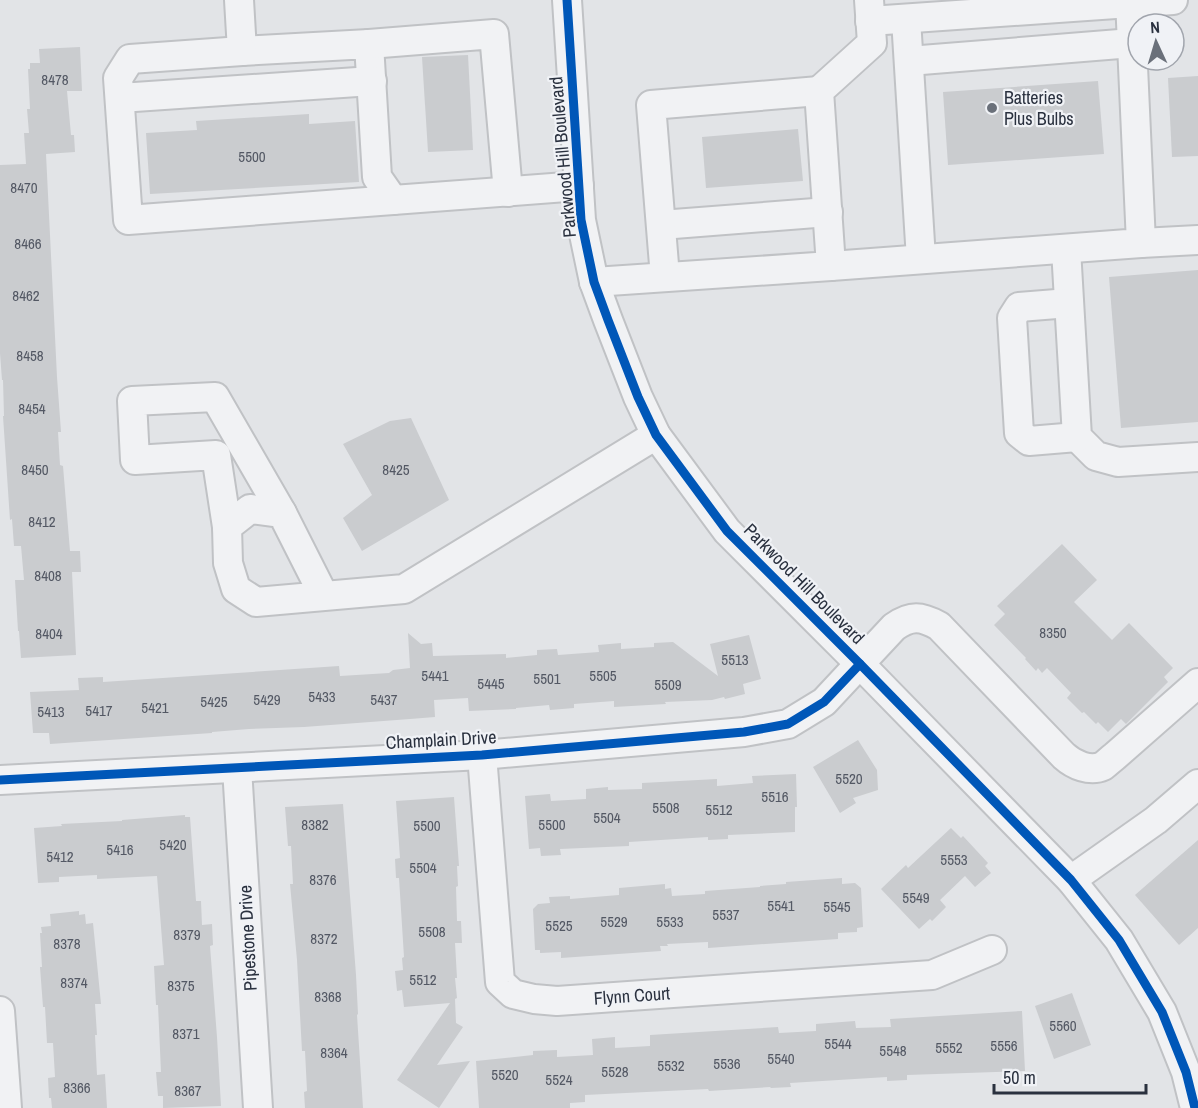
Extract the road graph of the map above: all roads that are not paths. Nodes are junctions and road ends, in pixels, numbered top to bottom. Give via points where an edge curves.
1 (239, 0) edge
2 (567, 0) edge
3 (1173, 0) edge
4 (1130, 1) edge
5 (870, 11) edge
6 (906, 19) junction
7 (1126, 43) edge
8 (369, 44) junction
9 (242, 51) junction
10 (909, 61) junction
11 (1133, 72) edge
12 (372, 81) junction
13 (819, 91) junction
14 (120, 98) junction
15 (579, 186) junction
16 (508, 192) junction
17 (393, 200) junction
18 (828, 212) junction
19 (661, 225) junction
20 (1198, 240) edge
21 (1141, 243) junction
22 (1066, 249) junction
23 (921, 259) junction
24 (831, 266) junction
25 (665, 277) junction
26 (594, 282) junction
27 (1070, 303) junction
28 (656, 435) junction
29 (1077, 437) junction
30 (1198, 457) edge
31 (282, 513) junction
32 (227, 527) junction
33 (324, 596) junction
34 (860, 664) junction
35 (1198, 683) edge
36 (482, 755) junction
37 (237, 768) junction
38 (0, 780) edge
39 (1198, 784) edge
40 (1071, 880) junction
41 (992, 950) dead end
42 (0, 1011) edge
43 (7, 1108) edge
44 (258, 1108) edge
45 (1195, 1108) edge

1 - 9 street
2 - 15 street, Parkwood Hill Boulevard
3 - 4 street
4 - 6 street
5 - 6 street
5 - 13 street via 872,43
6 - 10 street
7 - 10 street
8 - 9 street
8 - 12 street
8 - 16 street via 494,33
9 - 14 street via 130,59 118,78
10 - 23 street
11 - 21 street
12 - 14 street
12 - 17 street via 377,177
13 - 18 street
13 - 19 street via 651,105
14 - 17 street via 128,220
15 - 16 street
15 - 26 street, Parkwood Hill Boulevard via 581,220
16 - 17 street
18 - 19 street
18 - 24 street
19 - 25 street
20 - 21 street
21 - 22 street
22 - 23 street
22 - 27 street
23 - 24 street
24 - 25 street
25 - 26 street
26 - 28 street, Parkwood Hill Boulevard
27 - 29 street
27 - 29 street via 1019,307 1012,318 1012,330 1019,433 1029,441
28 - 33 street via 404,589
28 - 34 street, Parkwood Hill Boulevard via 727,531
29 - 30 street via 1096,456 1118,462
31 - 32 street via 250,509
31 - 32 street via 215,397 132,401 135,460 216,455
31 - 33 street
32 - 33 street via 228,563 236,589 256,602
34 - 35 street, Champlain Drive via 903,620 929,621 939,626 1070,761 1094,768 1115,756
34 - 36 street, Champlain Drive via 824,702 788,724 744,732
34 - 40 street, Parkwood Hill Boulevard
36 - 37 street, Champlain Drive
36 - 41 street, Flynn Court via 500,982 513,994 557,1001 932,975
37 - 38 street, Champlain Drive
37 - 44 street, Pipestone Drive
39 - 40 street via 1156,820
40 - 45 street, Parkwood Hill Boulevard via 1119,940 1162,1012 1186,1072
42 - 43 street

